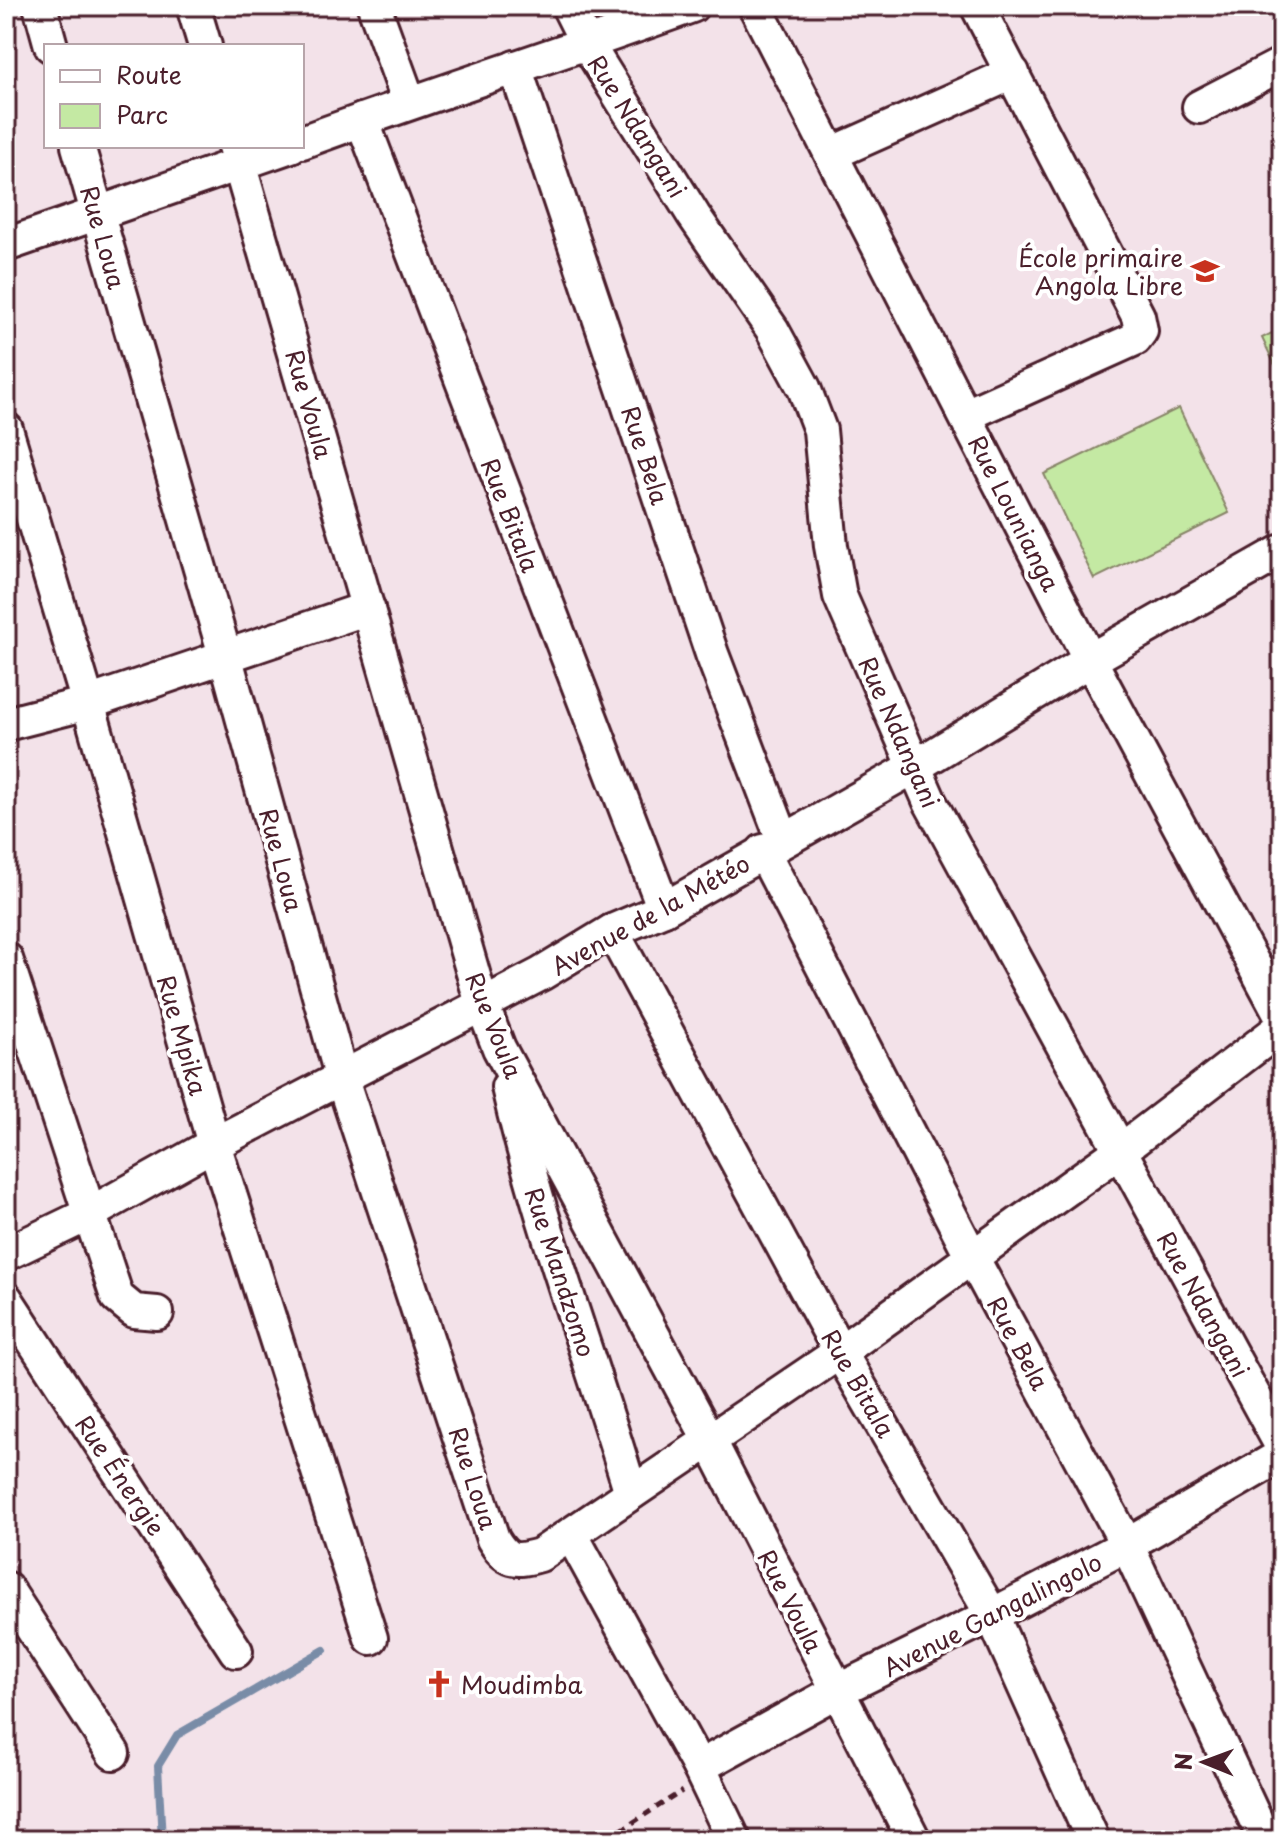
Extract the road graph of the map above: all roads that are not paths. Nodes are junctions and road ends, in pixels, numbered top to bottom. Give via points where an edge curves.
1 (40, 6) edge
2 (193, 6) edge
3 (374, 6) edge
4 (568, 6) edge
5 (692, 6) edge
6 (755, 6) edge
7 (977, 6) edge
8 (50, 44) edge
9 (204, 44) edge
10 (587, 44) junction
11 (1282, 64) edge
12 (515, 67) junction
13 (1013, 73) junction
14 (409, 102) junction
15 (1199, 107) dead end
16 (362, 120) junction
17 (304, 141) edge
18 (79, 148) edge
19 (280, 148) edge
20 (831, 154) junction
21 (237, 156) edge
22 (97, 214) junction
23 (6, 245) edge
24 (966, 415) junction
25 (6, 429) edge
26 (1280, 556) edge
27 (368, 608) junction
28 (225, 655) junction
29 (1090, 660) junction
30 (88, 703) junction
31 (6, 724) edge
32 (914, 767) junction
33 (773, 846) junction
34 (664, 909) junction
35 (612, 931) junction
36 (6, 959) edge
37 (482, 1004) junction
38 (1282, 1017) edge
39 (1282, 1027) edge
40 (499, 1048) junction
41 (342, 1079) junction
42 (214, 1144) junction
43 (1120, 1151) junction
44 (89, 1214) junction
45 (6, 1254) edge
46 (972, 1257) junction
47 (6, 1299) edge
48 (157, 1313) dead end
49 (840, 1352) junction
50 (709, 1439) junction
51 (1282, 1447) edge
52 (1282, 1455) edge
53 (631, 1493) junction
54 (571, 1534) junction
55 (1127, 1545) junction
56 (6, 1588) edge
57 (992, 1615) junction
58 (371, 1638) dead end
59 (236, 1651) dead end
60 (837, 1691) junction
61 (113, 1753) dead end
62 (701, 1773) junction
63 (734, 1840) edge
64 (914, 1840) edge
65 (1093, 1840) edge
66 (1265, 1840) edge

1 - 8 street
2 - 9 street
3 - 14 street
4 - 10 street, Rue Ndangani
5 - 10 street
6 - 20 street, Rue Lounianga
7 - 13 street
10 - 12 street
10 - 32 street, Rue Ndangani via 772,329 804,388 822,443 840,596
11 - 15 street
12 - 14 street
12 - 33 street, Rue Bela
13 - 20 street
13 - 24 street via 1141,331 1135,339
14 - 16 street
16 - 17 street
16 - 34 street, Rue Bitala
18 - 22 street, Rue Loua
19 - 21 street
20 - 24 street, Rue Lounianga
21 - 22 street
21 - 27 street, Rue Voula
22 - 23 street
22 - 28 street, Rue Loua
24 - 29 street, Rue Lounianga
25 - 30 street, Rue Mpika
26 - 29 street, Avenue de la Météo
27 - 28 street
27 - 37 street, Rue Voula
28 - 30 street
28 - 41 street, Rue Loua
29 - 32 street, Avenue de la Météo
29 - 38 street, Rue Lounianga
30 - 31 street
30 - 42 street, Rue Mpika
32 - 33 street, Avenue de la Météo
32 - 43 street, Rue Ndangani
33 - 34 street, Avenue de la Météo
33 - 46 street, Rue Bela
34 - 35 street, Avenue de la Météo
35 - 37 street, Avenue de la Météo
35 - 49 street, Rue Bitala
36 - 44 street
37 - 40 street, Rue Voula
37 - 41 street, Avenue de la Météo
39 - 43 street
40 - 50 street, Rue Voula
40 - 53 street, Rue Mandzomo via 539,1207
41 - 42 street, Avenue de la Météo
41 - 54 street, Rue Loua via 493,1539 506,1557 514,1559 540,1555
42 - 44 street, Avenue de la Météo
42 - 58 street, Rue Mpika
43 - 46 street
43 - 51 street, Rue Ndangani
44 - 45 street, Avenue de la Météo
44 - 48 street via 117,1297 134,1311
46 - 49 street
46 - 55 street, Rue Bela
47 - 59 street, Rue Énergie
49 - 50 street
49 - 57 street, Rue Bitala
50 - 53 street
50 - 60 street, Rue Voula
52 - 55 street, Avenue Gangalingolo
53 - 54 street
54 - 62 street
55 - 57 street, Avenue Gangalingolo
55 - 66 street, Rue Bela
56 - 61 street
57 - 60 street, Avenue Gangalingolo
57 - 65 street, Rue Bitala
60 - 62 street, Avenue Gangalingolo
60 - 64 street, Rue Voula
62 - 63 street

